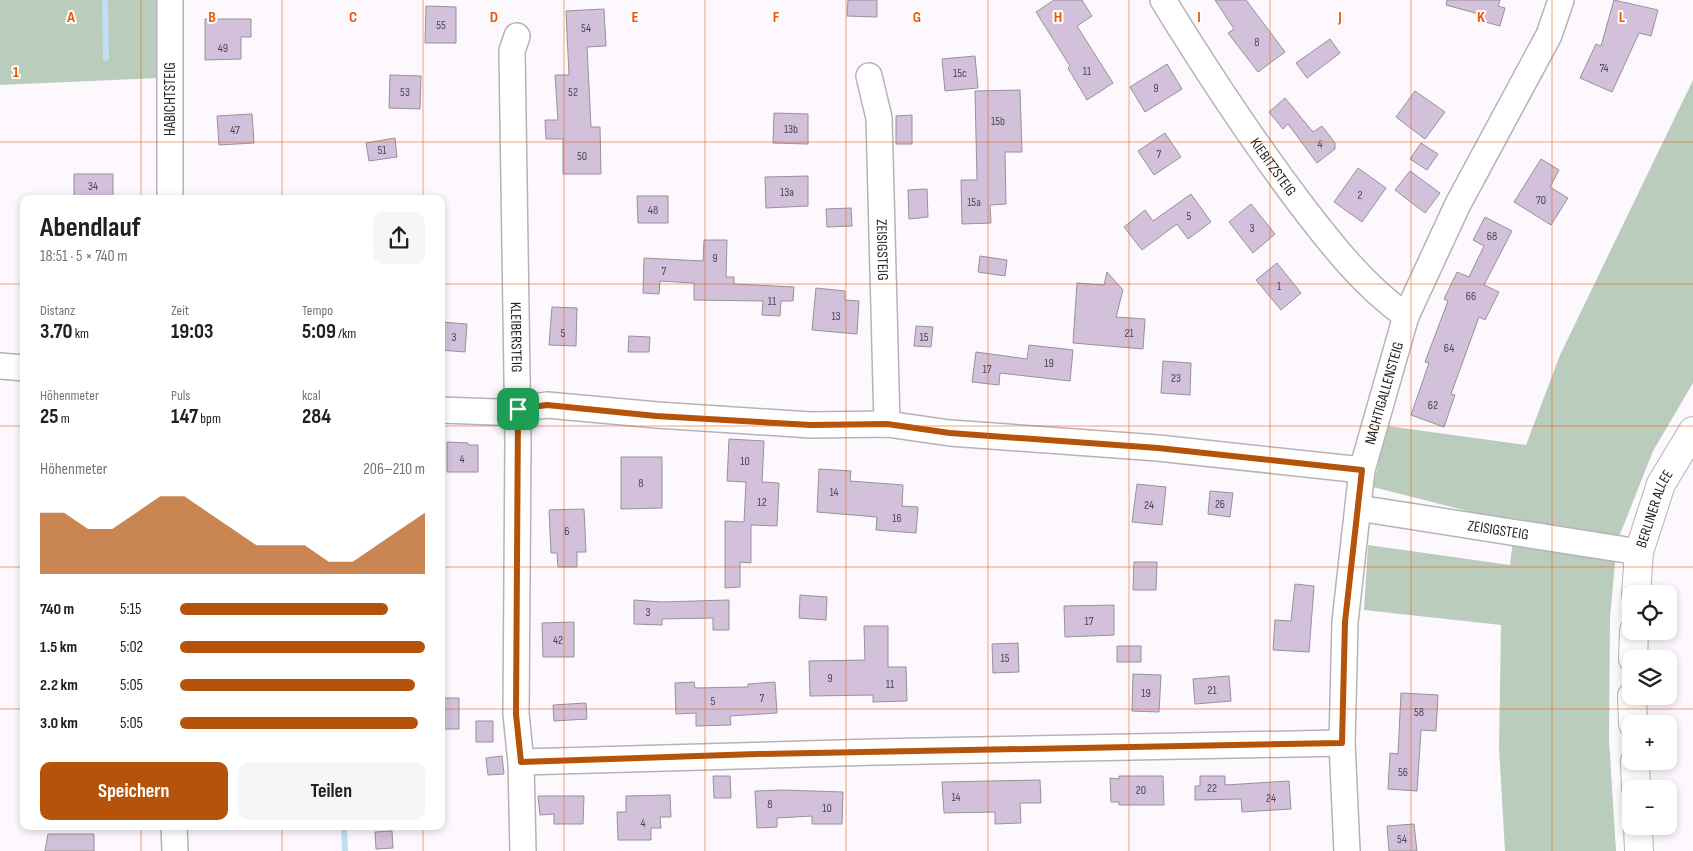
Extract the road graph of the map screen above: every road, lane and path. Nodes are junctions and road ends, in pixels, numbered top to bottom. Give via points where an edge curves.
1 (170, 0) edge
2 (1163, 0) edge
3 (1560, 0) edge
4 (517, 36) dead end
5 (869, 76) dead end
6 (170, 195) edge
7 (1406, 316) junction
8 (0, 366) edge
9 (20, 368) edge
10 (518, 409) junction
11 (445, 410) edge
12 (887, 424) junction
13 (1693, 431) edge
14 (1362, 470) junction
15 (1358, 508) junction
16 (1639, 552) junction
17 (1637, 585) edge
18 (1342, 743) junction
19 (521, 762) junction
20 (174, 830) edge
21 (1638, 835) edge
22 (175, 851) edge
23 (523, 851) edge
24 (1347, 851) edge
25 (1639, 851) edge

1 - 6 street, HABICHTSTEIG
2 - 7 street, KIEBITZSTEIG via 1253,142 1312,219 1381,298
3 - 7 street, NACHTIGALLENSTEIG via 1549,35 1458,204
4 - 10 street, KLEIBERSTEIG via 512,52
5 - 12 street, ZEISIGSTEIG via 879,118
7 - 14 street, NACHTIGALLENSTEIG
8 - 9 street
10 - 11 street via 496,412
10 - 12 street via 547,405 656,416 811,425
10 - 19 street, KLEIBERSTEIG via 516,714
12 - 14 street via 950,433 1158,448
13 - 16 main road, BERLINER ALLEE via 1661,484
14 - 15 street, NACHTIGALLENSTEIG
15 - 16 street, ZEISIGSTEIG
15 - 18 street, NACHTIGALLENSTEIG via 1345,622
16 - 17 main road, BERLINER ALLEE
18 - 19 street via 757,754
18 - 24 street, NACHTIGALLENSTEIG
19 - 23 street, KLEIBERSTEIG
20 - 22 street
21 - 25 main road

